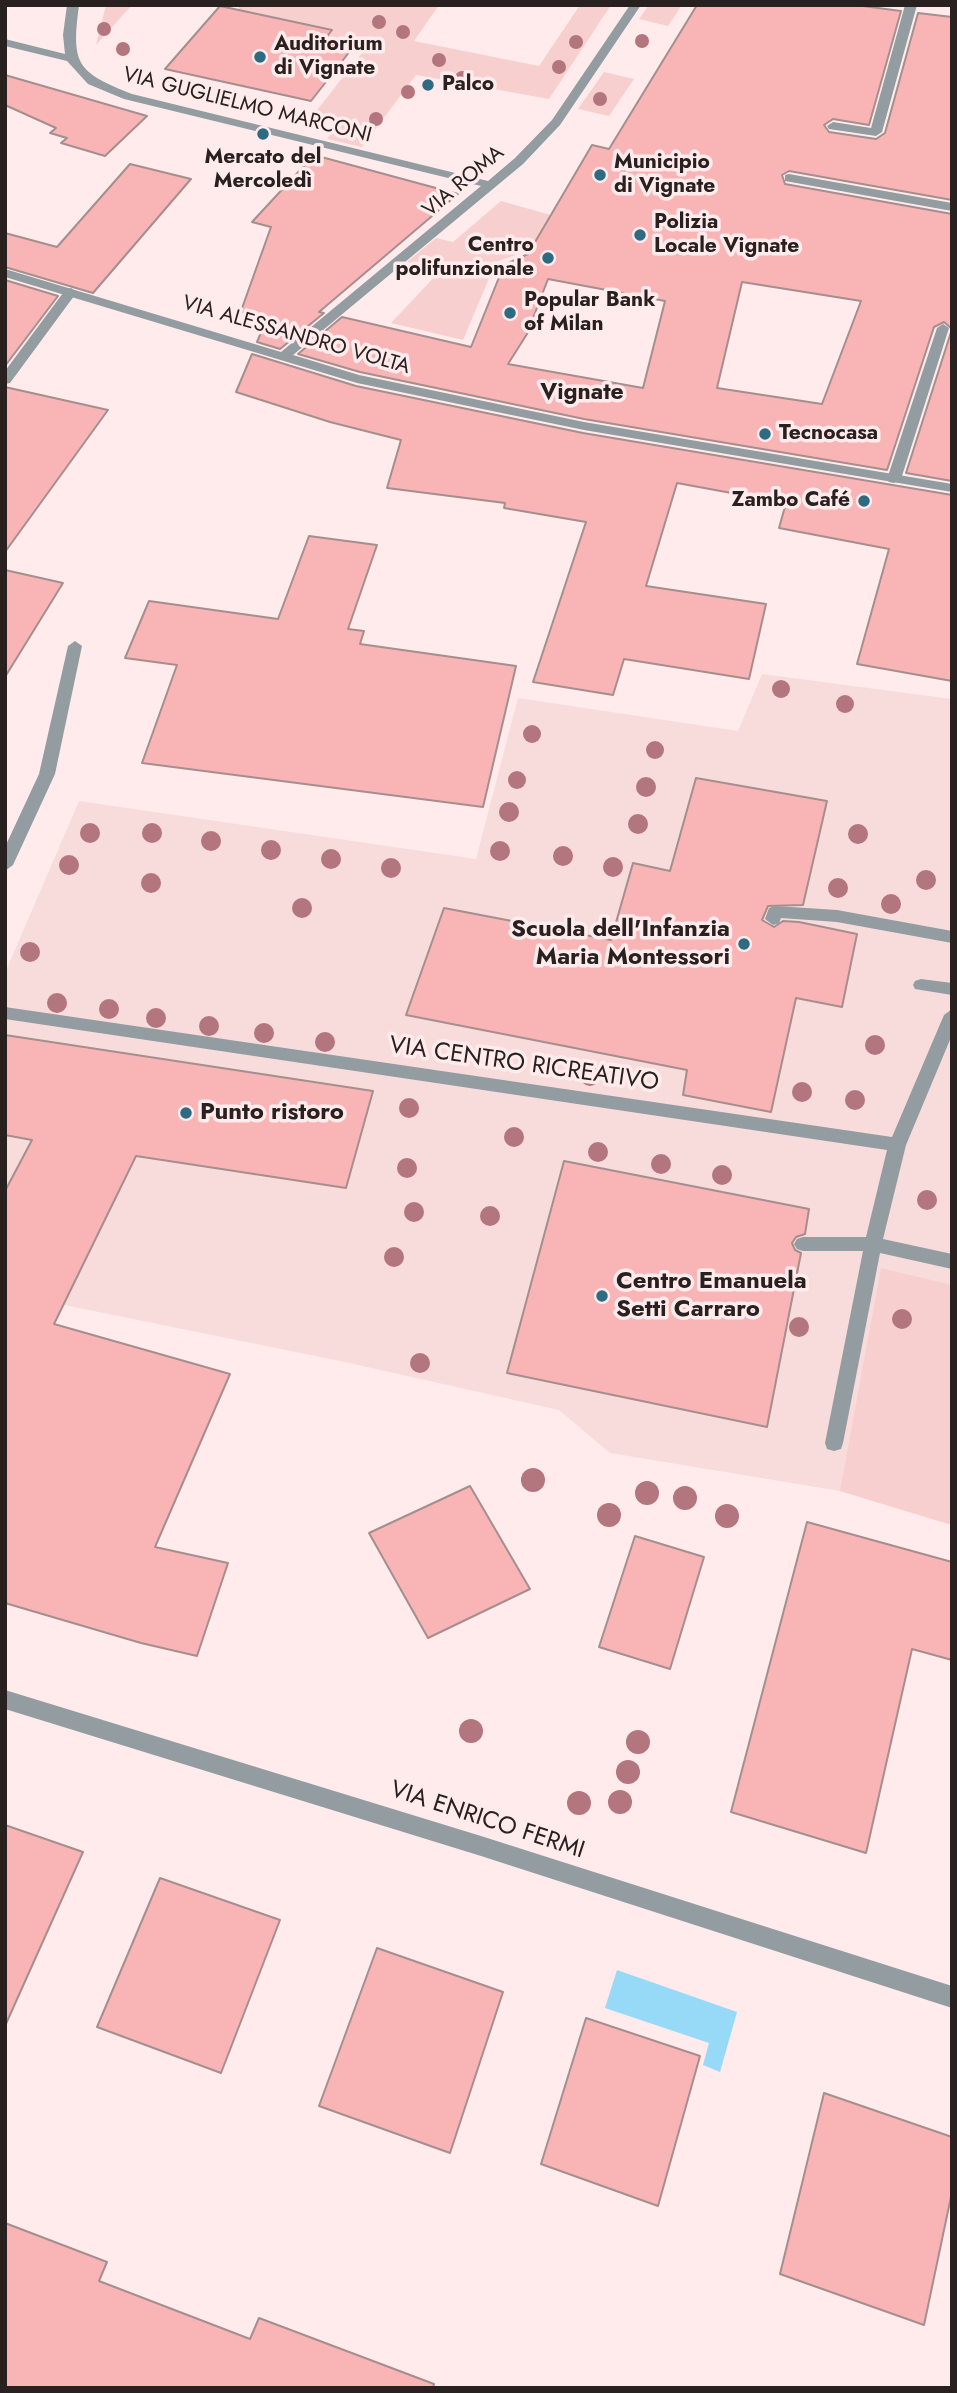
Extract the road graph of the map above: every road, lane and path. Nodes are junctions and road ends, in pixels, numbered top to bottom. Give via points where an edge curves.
1 (73, 5) edge
2 (636, 5) edge
3 (911, 5) edge
4 (5, 42) edge
5 (71, 60) junction
6 (833, 126) dead end
7 (789, 178) dead end
8 (490, 185) junction
9 (952, 206) edge
10 (5, 273) edge
11 (71, 292) junction
12 (943, 328) dead end
13 (284, 356) junction
14 (5, 380) edge
15 (894, 478) junction
16 (952, 488) edge
17 (75, 646) dead end
18 (5, 865) edge
19 (773, 919) dead end
20 (952, 937) edge
21 (921, 985) dead end
22 (952, 989) edge
23 (5, 1013) edge
24 (952, 1015) edge
25 (897, 1145) junction
26 (803, 1244) dead end
27 (873, 1244) junction
28 (952, 1262) edge
29 (834, 1443) dead end
30 (5, 1699) edge
31 (952, 1997) edge

1 - 5 street
2 - 8 street, VIA ROMA via 556,122
3 - 6 street via 876,132
4 - 5 street, VIA GUGLIELMO MARCONI
5 - 8 street, VIA GUGLIELMO MARCONI via 92,82 112,92
7 - 9 street
8 - 13 street, VIA ROMA
10 - 11 street, VIA ALESSANDRO VOLTA
11 - 13 street, VIA ALESSANDRO VOLTA
11 - 14 street
12 - 15 street
13 - 15 street, VIA ALESSANDRO VOLTA via 356,379 483,406
15 - 16 street, VIA ALESSANDRO VOLTA
17 - 18 street via 47,774
19 - 20 street via 775,912 836,916
21 - 22 street
23 - 25 street, VIA CENTRO RICREATIVO
24 - 25 street
25 - 27 street
26 - 27 street
27 - 28 street
27 - 29 street
30 - 31 street, VIA ENRICO FERMI

